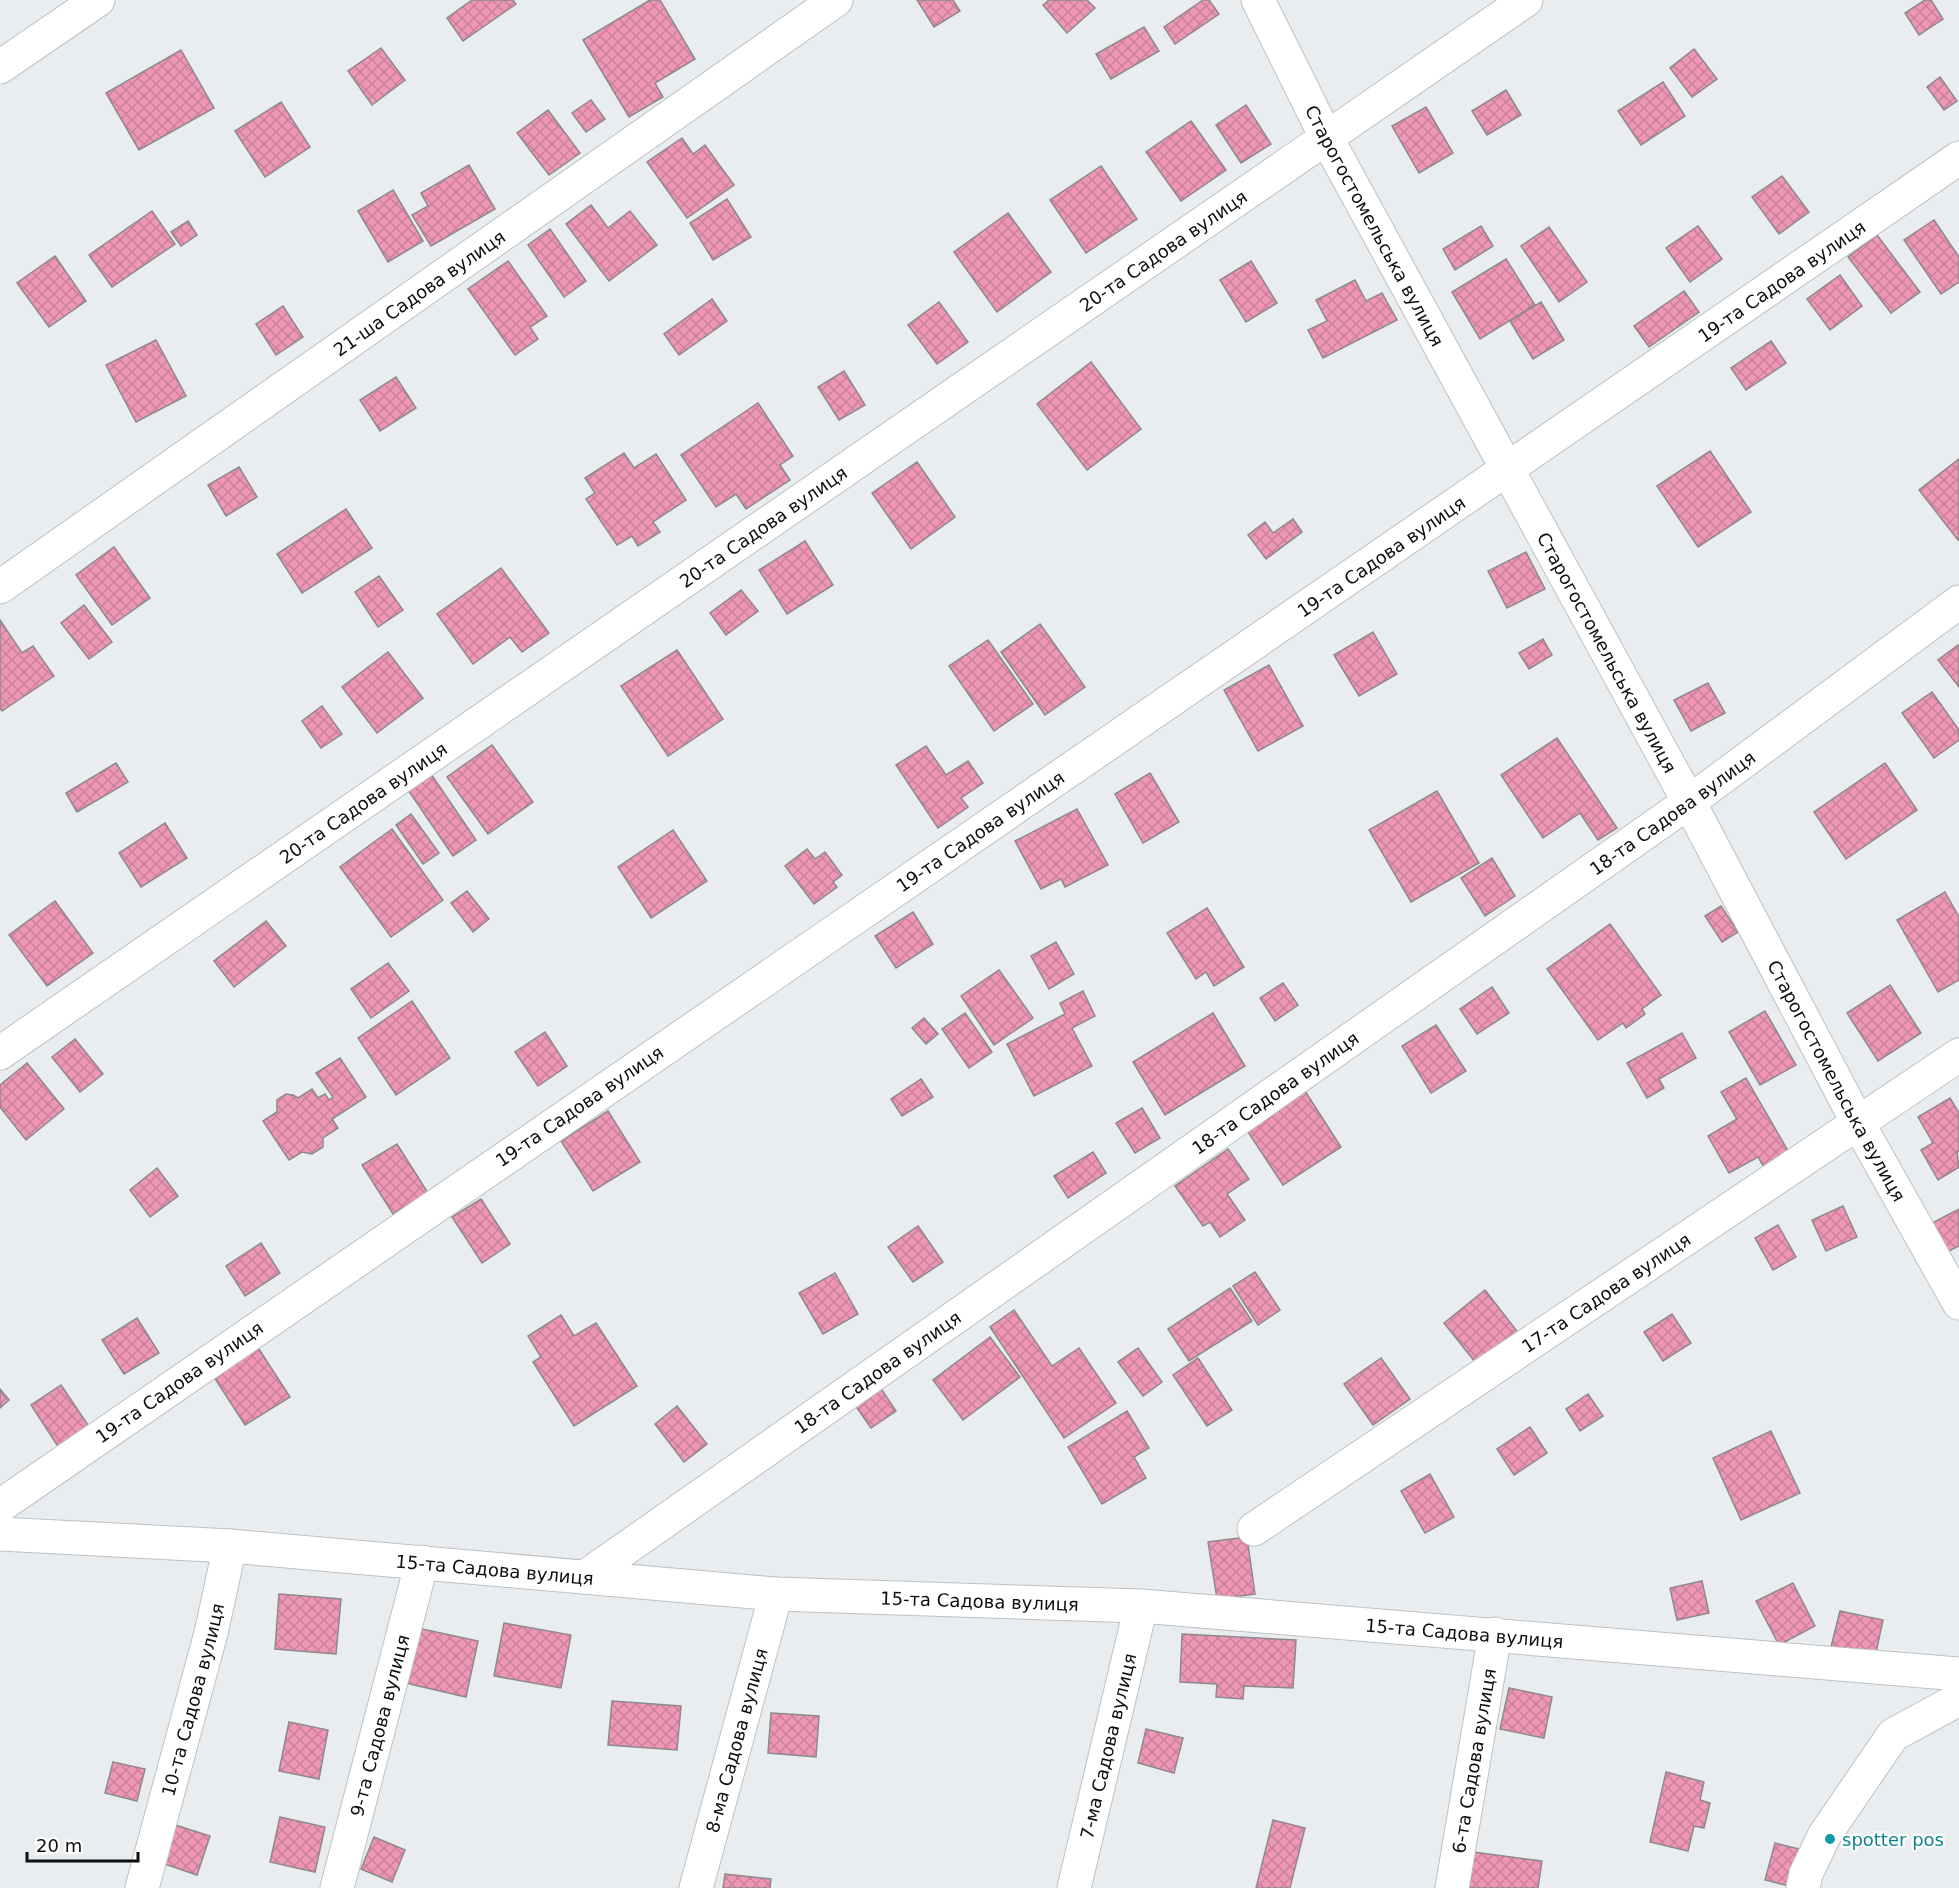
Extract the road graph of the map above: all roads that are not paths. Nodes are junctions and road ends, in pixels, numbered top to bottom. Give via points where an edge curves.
1 (98, 0) edge
2 (836, 0) edge
3 (1258, 0) edge
4 (1526, 0) edge
5 (0, 67) edge
6 (1326, 137) junction
7 (1959, 158) edge
8 (1509, 470) junction
9 (0, 587) edge
10 (1959, 602) edge
11 (1689, 802) junction
12 (0, 1053) edge
13 (1959, 1055) edge
14 (1858, 1123) junction
15 (1959, 1304) edge
16 (0, 1506) edge
17 (1254, 1530) dead end
18 (0, 1534) edge
19 (230, 1546) junction
20 (422, 1562) junction
21 (585, 1577) junction
22 (776, 1594) junction
23 (1141, 1606) junction
24 (1494, 1634) junction
25 (1959, 1674) edge
26 (1959, 1699) edge
27 (142, 1888) edge
28 (337, 1888) edge
29 (696, 1888) edge
30 (1074, 1888) edge
31 (1452, 1888) edge
32 (1803, 1888) edge

1 - 5 street
2 - 9 street, 21-ша Садова вулиця
3 - 6 street, Старогостомельська вулиця
4 - 6 street, 20-та Садова вулиця
6 - 8 street, Старогостомельська вулиця
6 - 12 street, 20-та Садова вулиця
7 - 8 street, 19-та Садова вулиця
8 - 11 street, Старогостомельська вулиця
8 - 16 street, 19-та Садова вулиця
10 - 11 street, 18-та Садова вулиця
11 - 14 street, Старогостомельська вулиця
11 - 21 street, 18-та Садова вулиця
13 - 14 street, 17-та Садова вулиця
14 - 15 street, Старогостомельська вулиця
14 - 17 street, 17-та Садова вулиця
18 - 19 street, 15-та Садова вулиця
19 - 20 street, 15-та Садова вулиця
19 - 27 street, 10-та Садова вулиця via 211,1632
20 - 21 street, 15-та Садова вулиця
20 - 28 street, 9-та Садова вулиця
21 - 22 street, 15-та Садова вулиця
22 - 23 street, 15-та Садова вулиця
22 - 29 street, 8-ма Садова вулиця
23 - 24 street, 15-та Садова вулиця
23 - 30 street, 7-ма Садова вулиця
24 - 25 street, 15-та Садова вулиця
24 - 31 street, 6-та Садова вулиця
26 - 32 street via 1893,1735 1824,1836

